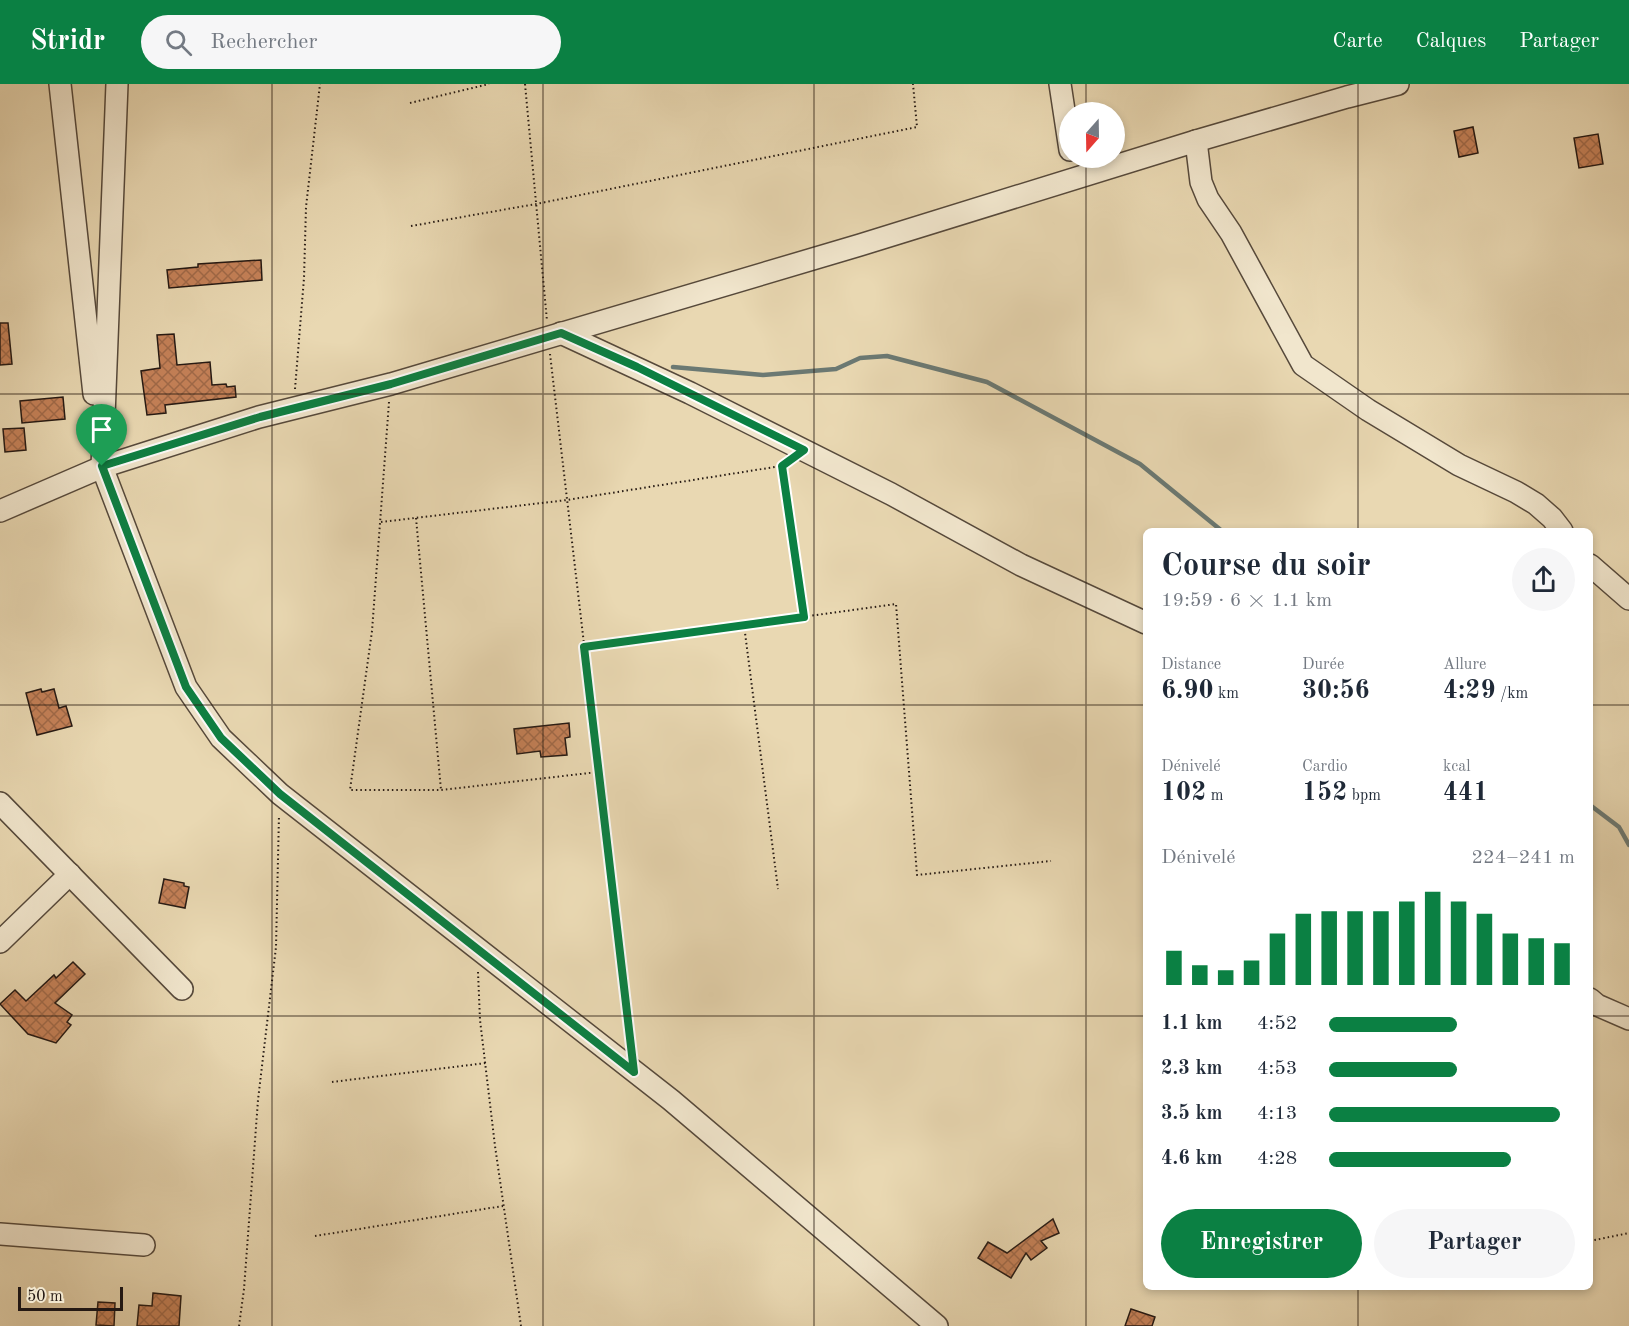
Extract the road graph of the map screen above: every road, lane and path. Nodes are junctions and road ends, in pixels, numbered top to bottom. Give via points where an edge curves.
1 (60, 84) edge
2 (117, 84) edge
3 (320, 84) edge
4 (489, 84) edge
5 (525, 84) edge
6 (913, 84) edge
7 (1060, 84) edge
8 (1398, 84) edge
9 (1063, 102) edge
10 (410, 103) dead end
11 (1196, 141) junction
12 (1072, 168) edge
13 (1074, 179) junction
14 (536, 204) junction
15 (411, 226) dead end
16 (554, 335) junction
17 (391, 384) junction
18 (292, 409) junction
19 (804, 450) junction
20 (102, 466) junction
21 (782, 466) junction
22 (567, 500) junction
23 (0, 511) edge
24 (416, 518) junction
25 (380, 522) junction
26 (1560, 528) edge
27 (1593, 568) edge
28 (1629, 599) edge
29 (804, 617) junction
30 (1143, 622) edge
31 (744, 625) junction
32 (584, 647) junction
33 (599, 771) junction
34 (441, 790) junction
35 (280, 794) junction
36 (0, 803) edge
37 (1051, 861) dead end
38 (70, 874) junction
39 (778, 889) dead end
40 (0, 942) edge
41 (476, 950) junction
42 (182, 989) dead end
43 (1593, 1002) edge
44 (1629, 1019) edge
45 (486, 1063) junction
46 (634, 1072) junction
47 (332, 1082) dead end
48 (503, 1206) junction
49 (1629, 1233) edge
50 (0, 1234) edge
51 (315, 1236) dead end
52 (1593, 1240) edge
53 (144, 1245) dead end
54 (239, 1326) edge
55 (521, 1326) edge
56 (937, 1326) edge

1 - 20 street
2 - 20 street
3 - 18 path via 306,207 301,330
4 - 10 path
5 - 14 path
6 - 14 path via 917,127
7 - 9 street
8 - 11 street
11 - 13 street
11 - 26 street via 1201,182 1208,199 1231,233 1303,365 1440,454 1536,504
12 - 13 street
13 - 16 street
14 - 15 path
14 - 16 path
16 - 17 street
16 - 19 street via 637,367
16 - 22 path
17 - 18 street
17 - 25 path
18 - 20 street
19 - 21 path
19 - 30 street via 1021,565
20 - 23 street
20 - 35 street via 186,687 221,738
21 - 22 path
21 - 29 path
22 - 24 path
22 - 32 path
24 - 25 path
24 - 34 path
25 - 34 path via 372,631 350,790
27 - 28 street
29 - 31 path
29 - 37 path via 896,604 918,875
31 - 32 path
31 - 39 path
32 - 33 path
33 - 34 path
33 - 46 path
35 - 41 street
35 - 54 path via 276,946
36 - 38 street
38 - 40 street
38 - 42 street
41 - 45 path
41 - 46 street
43 - 44 street
45 - 47 path
45 - 48 path
46 - 56 street
48 - 51 path
48 - 55 path
49 - 52 path
50 - 53 street

